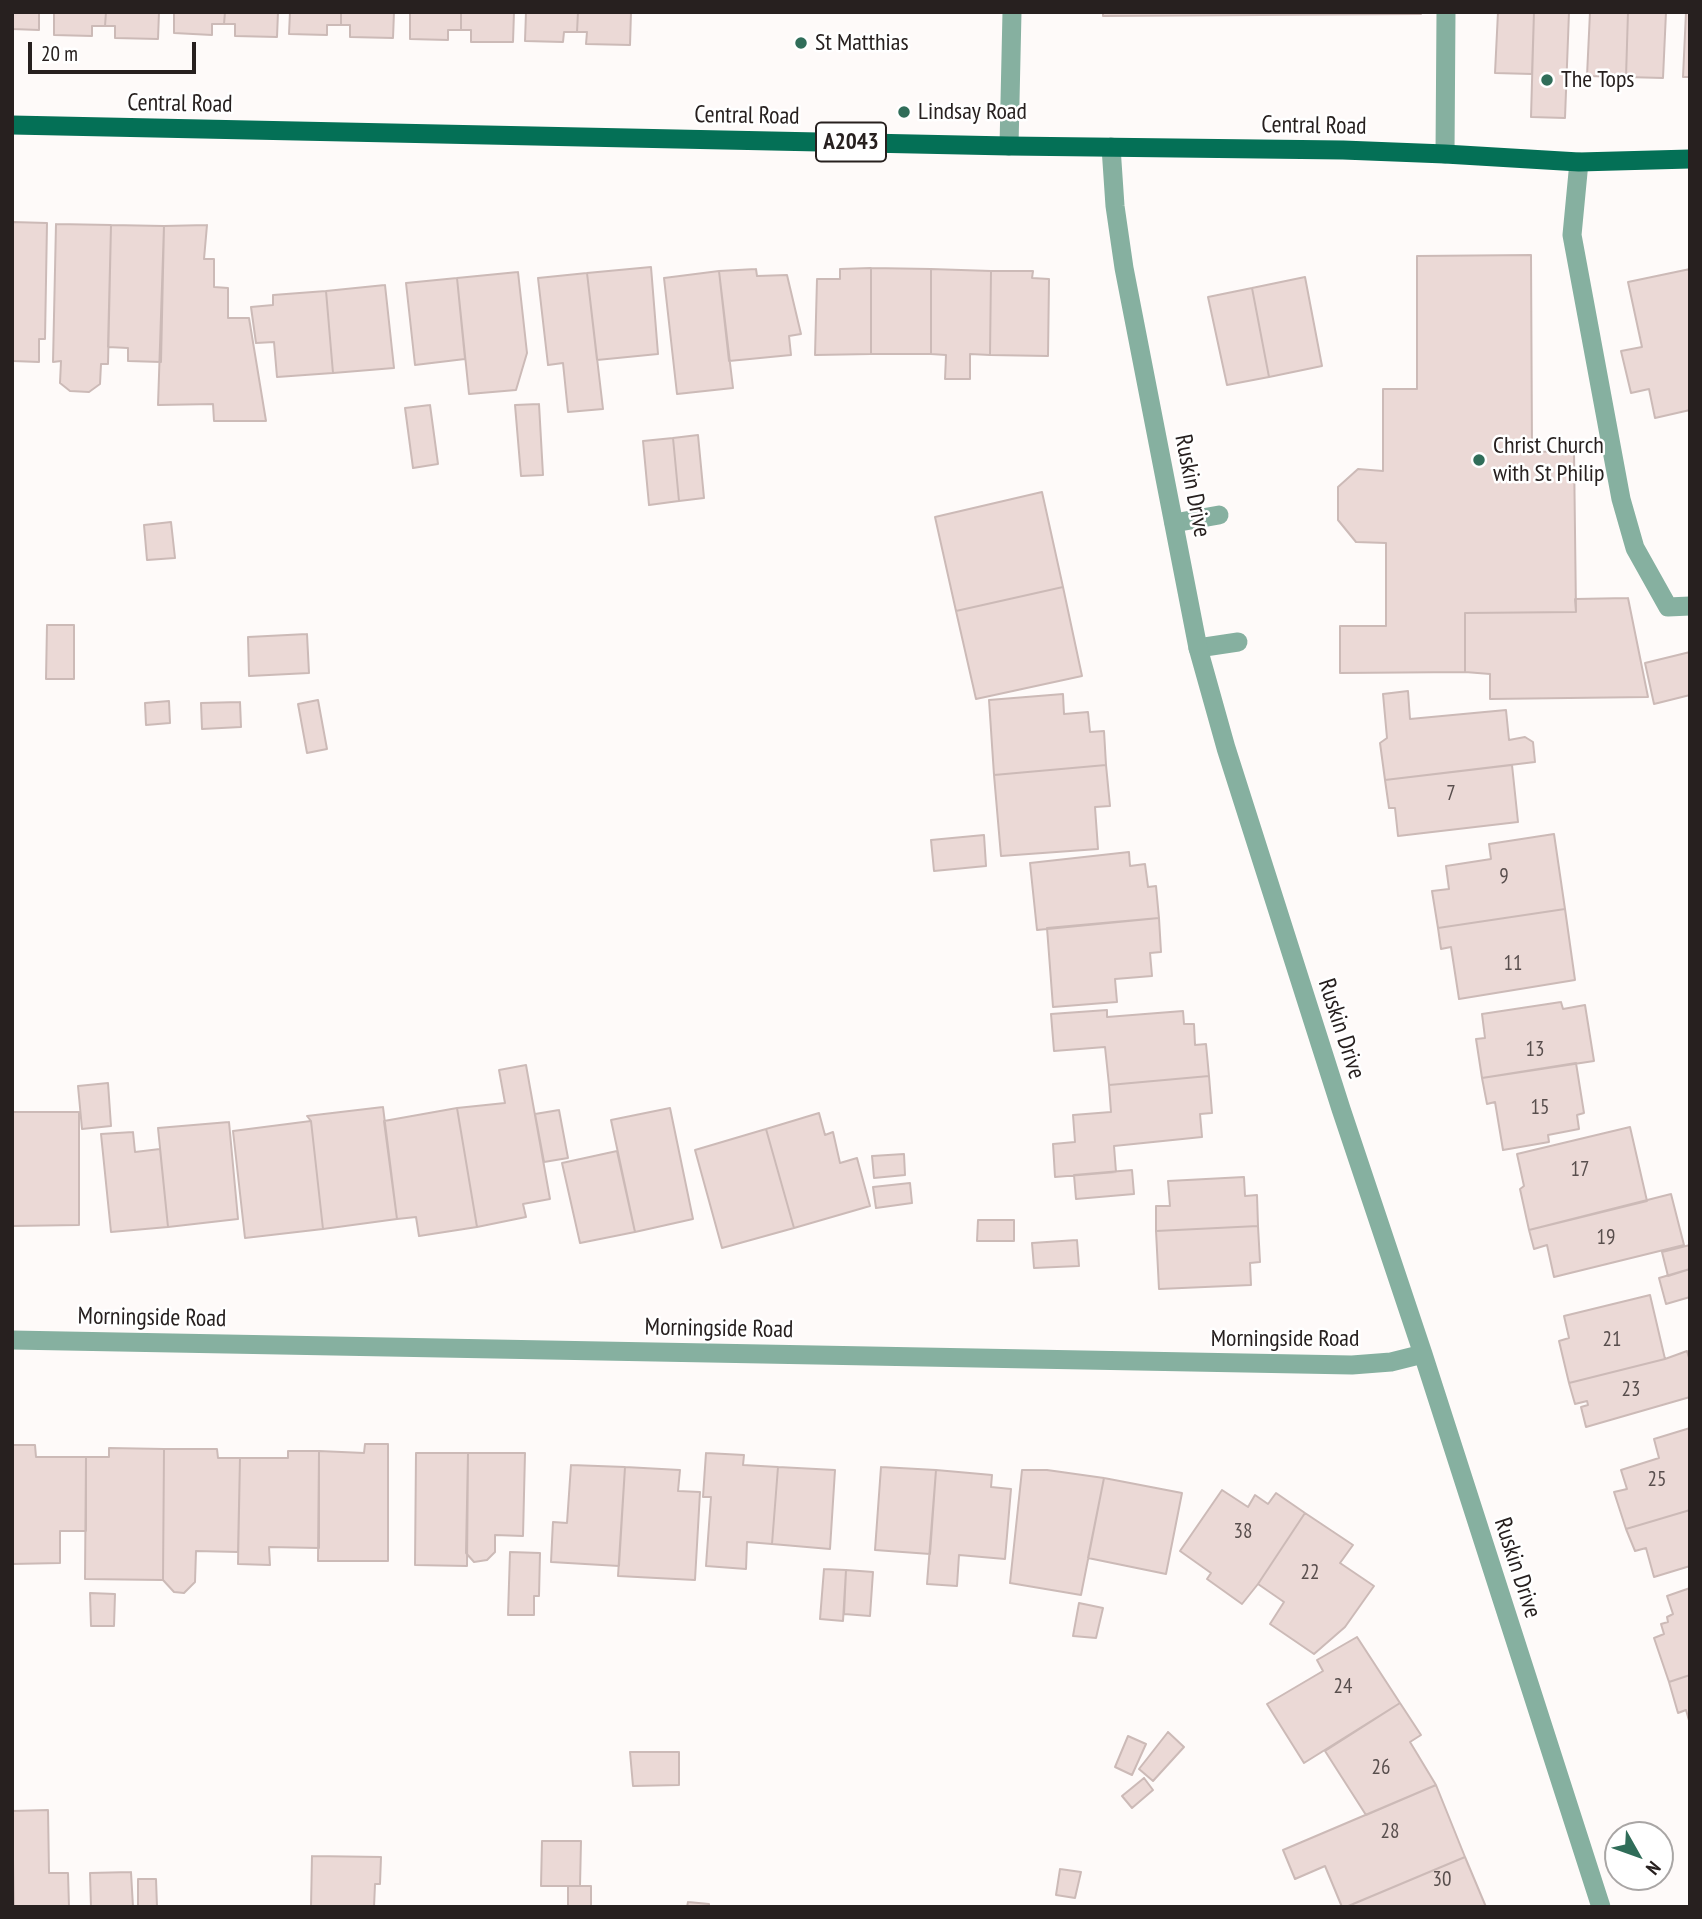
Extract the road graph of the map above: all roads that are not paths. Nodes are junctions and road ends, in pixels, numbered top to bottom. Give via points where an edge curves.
1 (1012, 12) edge
2 (1446, 12) edge
3 (12, 125) edge
4 (1009, 146) junction
5 (1111, 147) junction
6 (1445, 154) junction
7 (1690, 159) edge
8 (1579, 162) junction
9 (1219, 514) dead end
10 (1174, 523) junction
11 (1690, 606) edge
12 (1238, 642) dead end
13 (1198, 648) junction
14 (12, 1340) edge
15 (1423, 1354) junction
16 (1601, 1907) edge

1 - 4 street
2 - 6 street
3 - 4 main road, Central Road / A2043
4 - 5 main road, Central Road / A2043
5 - 6 main road, Central Road / A2043
5 - 10 street, Ruskin Drive via 1124,268
6 - 8 main road, Central Road / A2043
7 - 8 main road, Central Road / A2043
8 - 11 street via 1572,235 1621,499 1634,548 1668,607
9 - 10 street
10 - 13 street, Ruskin Drive
12 - 13 street
13 - 15 street, Ruskin Drive via 1341,1109
14 - 15 street, Morningside Road via 1352,1365
15 - 16 street, Ruskin Drive

